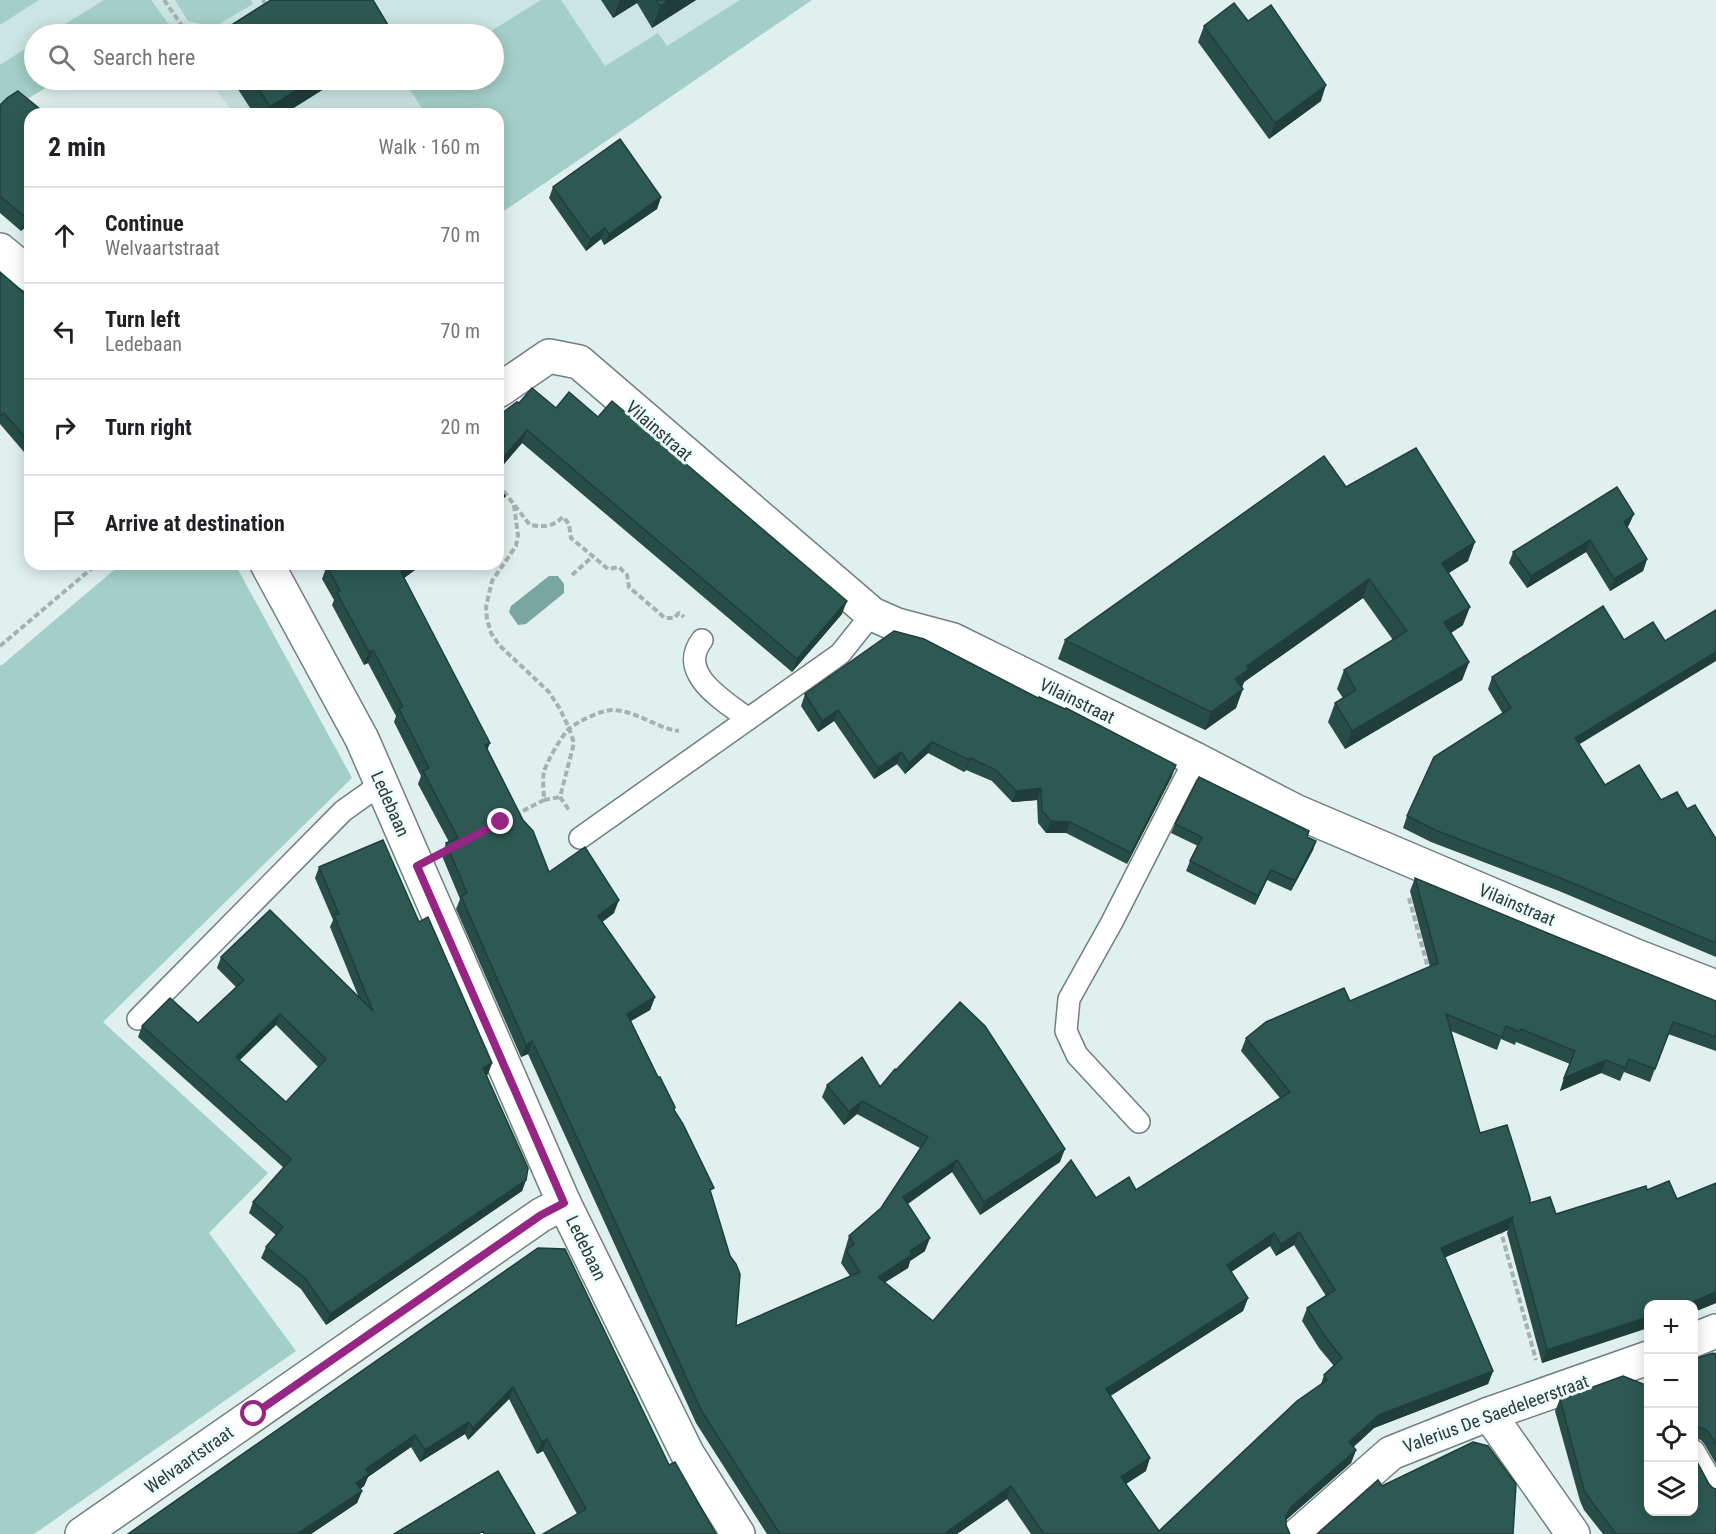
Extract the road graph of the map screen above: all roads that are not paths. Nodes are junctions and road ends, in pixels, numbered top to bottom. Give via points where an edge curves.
1 (0, 250) edge
2 (24, 271) edge
3 (504, 387) edge
4 (273, 570) edge
5 (872, 614) junction
6 (696, 632) road end
7 (739, 726) junction
8 (1195, 759) junction
9 (381, 784) junction
10 (584, 835) road end
11 (1716, 987) edge
12 (138, 1019) dead end
13 (1139, 1122) dead end
14 (564, 1203) junction
15 (1716, 1331) edge
16 (1698, 1338) edge
17 (1644, 1366) edge
18 (1490, 1414) junction
19 (1698, 1458) edge
20 (1716, 1489) edge
21 (82, 1534) edge
22 (738, 1534) edge
23 (1299, 1534) edge
24 (1573, 1534) edge

1 - 2 street
3 - 5 street, Vilainstraat via 549,356 579,362
4 - 9 street, Ledebaan via 362,739
5 - 7 lane via 840,654
5 - 8 street, Vilainstraat via 953,640
6 - 7 lane via 696,669
7 - 10 lane
8 - 11 street, Vilainstraat via 1295,811
8 - 13 lane via 1069,999 1066,1031 1077,1055
9 - 12 lane via 343,811
9 - 14 street, Ledebaan
14 - 21 street, Welvaartstraat via 541,1215
14 - 22 street, Ledebaan via 687,1453
15 - 16 street
17 - 18 street, Valerius De Saedeleerstraat
18 - 23 street, Valerius De Saedeleerstraat via 1391,1453
18 - 24 street
19 - 20 lane

